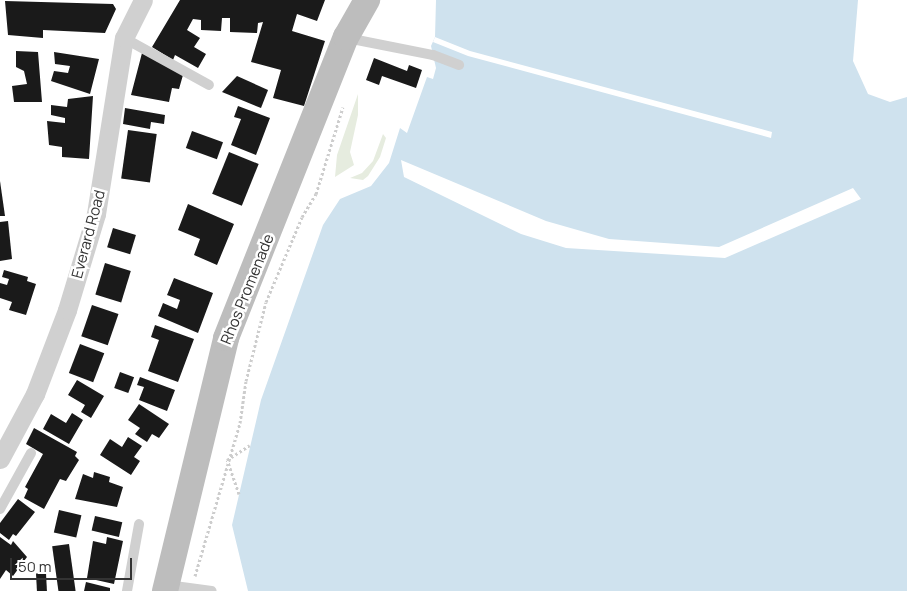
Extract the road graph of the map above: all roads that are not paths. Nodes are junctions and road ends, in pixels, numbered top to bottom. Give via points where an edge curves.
1 (143, 0) edge
2 (367, 0) edge
3 (346, 37) junction
4 (124, 38) junction
5 (459, 64) dead end
6 (209, 85) dead end
7 (31, 453) dead end
8 (0, 459) edge
9 (0, 508) edge
10 (139, 524) dead end
11 (166, 588) edge
12 (127, 591) edge
13 (212, 591) edge

1 - 4 street, Everard Road
2 - 3 street, Rhos Promenade
3 - 5 lane via 433,55
3 - 11 street, Rhos Promenade via 226,338
4 - 6 lane
4 - 8 street, Everard Road via 96,214 35,394
7 - 9 lane
10 - 12 lane
11 - 13 lane

